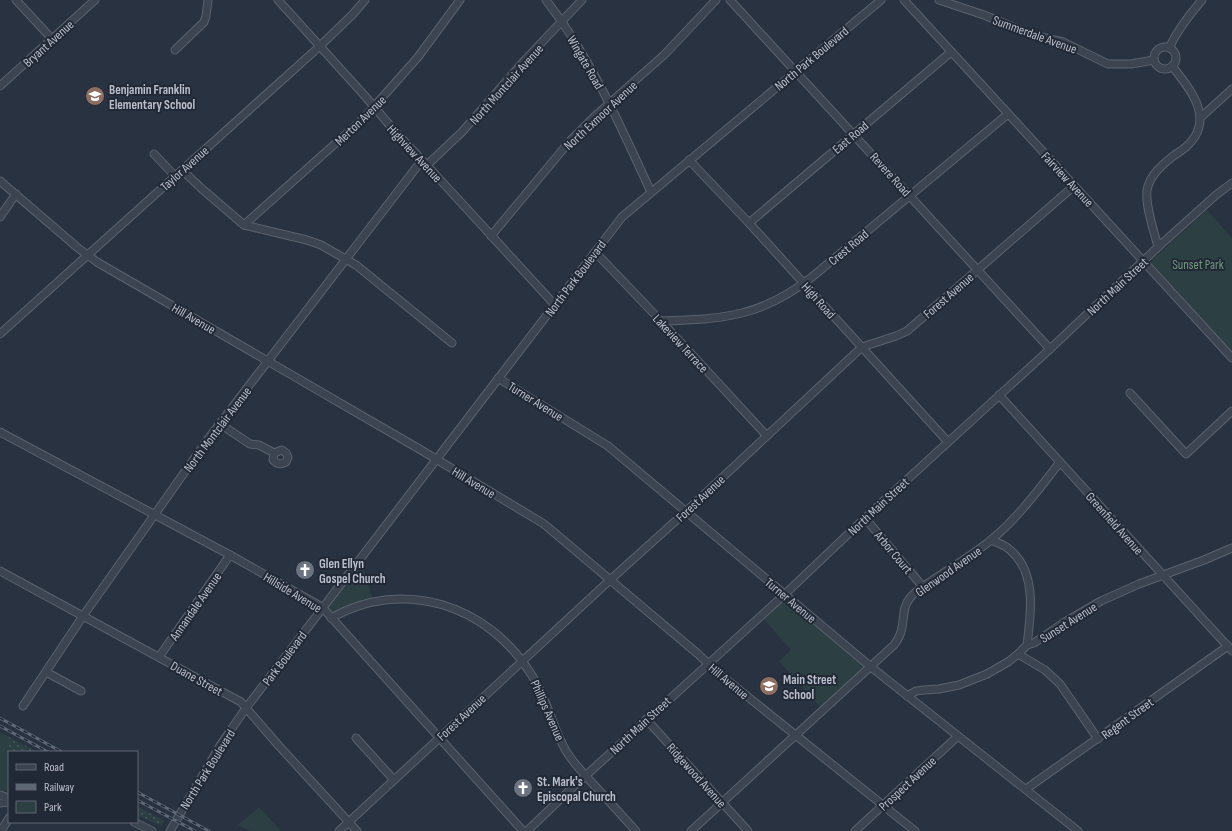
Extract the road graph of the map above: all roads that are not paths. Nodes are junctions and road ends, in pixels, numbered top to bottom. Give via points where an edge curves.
1 (16, 0) edge
2 (96, 0) edge
3 (208, 0) edge
4 (278, 0) edge
5 (365, 0) edge
6 (460, 0) edge
7 (546, 0) edge
8 (582, 0) edge
9 (716, 0) edge
10 (730, 0) edge
11 (881, 0) edge
12 (904, 0) edge
13 (939, 0) edge
14 (1202, 0) edge
15 (562, 22) junction
16 (52, 40) junction
17 (320, 46) junction
18 (1169, 48) junction
19 (175, 50) dead end
20 (951, 52) junction
21 (1154, 60) junction
22 (1172, 66) junction
23 (795, 72) junction
24 (0, 86) edge
25 (1232, 88) edge
26 (610, 104) junction
27 (374, 107) junction
28 (1008, 114) junction
29 (1200, 118) junction
30 (854, 134) junction
31 (154, 154) dead end
32 (689, 160) junction
33 (425, 163) junction
34 (182, 170) junction
35 (175, 176) junction
36 (0, 180) edge
37 (1232, 183) edge
38 (1074, 186) junction
39 (652, 192) junction
40 (16, 194) junction
41 (910, 195) junction
42 (0, 217) edge
43 (749, 222) junction
44 (244, 225) junction
45 (491, 236) junction
46 (1158, 247) junction
47 (595, 252) junction
48 (88, 255) junction
49 (346, 259) junction
50 (1143, 261) junction
51 (978, 270) junction
52 (804, 283) junction
53 (554, 304) junction
54 (662, 321) junction
55 (0, 334) edge
56 (452, 343) dead end
57 (862, 347) junction
58 (1050, 348) junction
59 (1232, 358) edge
60 (268, 361) junction
61 (498, 378) junction
62 (1130, 393) dead end
63 (999, 395) junction
64 (1232, 412) edge
65 (220, 424) junction
66 (0, 432) edge
67 (766, 435) junction
68 (948, 442) junction
69 (274, 453) dead end
70 (436, 459) junction
71 (1060, 462) junction
72 (686, 512) junction
73 (154, 514) junction
74 (865, 518) junction
75 (991, 540) junction
76 (1232, 548) edge
77 (230, 555) junction
78 (0, 571) edge
79 (1163, 575) junction
80 (610, 580) junction
81 (923, 587) junction
82 (784, 595) junction
83 (322, 607) junction
84 (83, 616) junction
85 (331, 618) junction
86 (1027, 644) junction
87 (1230, 649) edge
88 (1018, 654) junction
89 (159, 657) junction
90 (522, 660) junction
91 (707, 663) junction
92 (870, 667) junction
93 (46, 672) junction
94 (81, 691) dead end
95 (907, 696) junction
96 (23, 706) dead end
97 (246, 708) junction
98 (646, 719) junction
99 (795, 735) junction
100 (958, 736) junction
101 (356, 738) dead end
102 (439, 738) junction
103 (1098, 738) junction
104 (585, 775) junction
105 (394, 780) junction
106 (1026, 790) junction
107 (722, 802) junction
108 (883, 806) junction
109 (8, 820) edge
110 (349, 822) junction
111 (136, 823) edge
112 (1, 831) edge
113 (152, 831) edge
114 (170, 831) edge
115 (339, 831) edge
116 (357, 831) edge
117 (524, 831) edge
118 (527, 831) edge
119 (636, 831) edge
120 (691, 831) edge
121 (748, 831) edge
122 (855, 831) edge
123 (915, 831) edge
124 (1078, 831) edge

1 - 16 street
2 - 16 street, Bryant Avenue
3 - 19 street via 204,22
4 - 17 street, Highview Avenue
5 - 17 street, Taylor Avenue
6 - 27 street, Merton Avenue via 418,57
7 - 15 street, Wingate Road
8 - 15 street, North Montclair Avenue
9 - 26 street, North Exmoor Avenue via 664,55
10 - 23 street, Revere Road
11 - 23 street, North Park Boulevard
12 - 20 street, Fairview Avenue
13 - 21 street, Summerdale Avenue via 1032,35 1063,42 1108,64
14 - 18 street via 1176,32
15 - 26 street, Wingate Road
15 - 33 street, North Montclair Avenue via 524,61 471,123
16 - 24 street, Bryant Avenue
17 - 27 street, Highview Avenue
17 - 34 street, Taylor Avenue
18 - 21 street via 1157,50
18 - 22 street via 1176,58
20 - 28 street, Fairview Avenue
20 - 30 street, East Road
21 - 22 street via 1161,68
22 - 29 street via 1195,97
23 - 30 street, Revere Road
23 - 32 street, North Park Boulevard
25 - 29 street
26 - 39 street, Wingate Road
26 - 45 street, North Exmoor Avenue via 569,142
27 - 33 street, Highview Avenue
27 - 44 street, Merton Avenue
28 - 38 street, Fairview Avenue
28 - 41 street, Crest Road
29 - 46 street via 1196,134 1188,145 1158,169 1147,191
30 - 41 street, Revere Road
30 - 43 street, East Road
31 - 35 street
32 - 39 street, North Park Boulevard
32 - 43 street, High Road
33 - 45 street, Highview Avenue
33 - 49 street, North Montclair Avenue
34 - 35 street, Taylor Avenue
34 - 44 street
35 - 48 street, Taylor Avenue
36 - 40 street, Hill Avenue
37 - 46 street, North Main Street
38 - 50 street, Fairview Avenue
38 - 51 street, Forest Avenue
39 - 47 street, North Park Boulevard via 622,217
40 - 42 street
40 - 48 street, Hill Avenue
41 - 51 street, Revere Road
41 - 52 street, Crest Road
43 - 52 street, High Road
44 - 49 street via 307,240
45 - 53 street, Highview Avenue
46 - 50 street, North Main Street
47 - 53 street, North Park Boulevard
47 - 54 street, Lakeview Terrace
48 - 55 street, Taylor Avenue
48 - 60 street, Hill Avenue
49 - 56 street
49 - 60 street, North Montclair Avenue
50 - 58 street, North Main Street
50 - 59 street, Fairview Avenue
51 - 57 street, Forest Avenue via 907,332
51 - 58 street, Revere Road
52 - 54 street, Crest Road via 779,300 746,313 715,319
52 - 57 street, High Road
53 - 61 street, North Park Boulevard
54 - 67 street, Lakeview Terrace
57 - 67 street, Forest Avenue
57 - 68 street, High Road
58 - 63 street, North Main Street
60 - 65 street, North Montclair Avenue
60 - 70 street, Hill Avenue
61 - 70 street, North Park Boulevard
61 - 72 street, Turner Avenue via 608,446
62 - 64 street via 1186,454
63 - 68 street, North Main Street
63 - 71 street, Greenfield Avenue
65 - 69 street via 250,444 259,445
65 - 73 street, North Montclair Avenue
66 - 73 street, Hillside Avenue
67 - 72 street, Forest Avenue
68 - 74 street, North Main Street
70 - 80 street, Hill Avenue via 544,524
70 - 83 street, North Park Boulevard
71 - 75 street, Glenwood Avenue via 1023,507
71 - 79 street, Greenfield Avenue
72 - 80 street, Forest Avenue
72 - 82 street, Turner Avenue
73 - 77 street, Hillside Avenue
73 - 84 street, North Montclair Avenue
74 - 81 street, Arbor Court
74 - 82 street, North Main Street
75 - 81 street, Glenwood Avenue
75 - 86 street via 1010,550 1023,566 1031,607
76 - 79 street, Sunset Avenue
77 - 83 street, Hillside Avenue
77 - 89 street, Annandale Avenue
78 - 84 street, Duane Street
79 - 86 street, Sunset Avenue via 1101,601 1034,643
79 - 87 street, Greenfield Avenue
80 - 90 street, Forest Avenue
80 - 91 street, Hill Avenue
81 - 92 street, Glenwood Avenue via 910,598 905,607 904,625 899,638
82 - 91 street, North Main Street
82 - 92 street, Turner Avenue
83 - 85 street, Hillside Avenue
83 - 97 street, Park Boulevard
84 - 89 street, Duane Street
84 - 93 street, North Montclair Avenue
85 - 90 street, Phillips Avenue via 346,610 384,600 412,599 434,602 462,611 485,625
85 - 102 street, Hillside Avenue
86 - 88 street, Sunset Avenue
87 - 103 street, Regent Street
88 - 95 street, Sunset Avenue via 969,682 916,691
88 - 103 street via 1045,670 1060,684
89 - 97 street, Duane Street via 241,702
90 - 102 street, Forest Avenue
90 - 104 street, Phillips Avenue via 541,691 563,745
91 - 98 street, North Main Street
91 - 99 street, Hill Avenue
92 - 95 street, Turner Avenue
92 - 99 street, Glenwood Avenue
93 - 94 street
93 - 96 street, North Montclair Avenue
95 - 100 street, Turner Avenue
97 - 110 street, Duane Street
97 - 114 street, North Park Boulevard via 221,744
98 - 104 street, North Main Street
98 - 107 street, Ridgewood Avenue
99 - 107 street, Glenwood Avenue
99 - 108 street, Hill Avenue
100 - 106 street, Turner Avenue
100 - 108 street, Prospect Avenue
101 - 105 street
102 - 105 street, Forest Avenue
102 - 117 street, Hillside Avenue
103 - 106 street, Regent Street
104 - 118 street, North Main Street
104 - 119 street, Phillips Avenue
105 - 110 street, Forest Avenue
106 - 124 street, Turner Avenue
107 - 120 street, Glenwood Avenue
107 - 121 street, Ridgewood Avenue
108 - 122 street, Prospect Avenue
108 - 123 street, Hill Avenue
109 - 112 street
110 - 115 street, Forest Avenue
110 - 116 street, Duane Street
111 - 113 street

